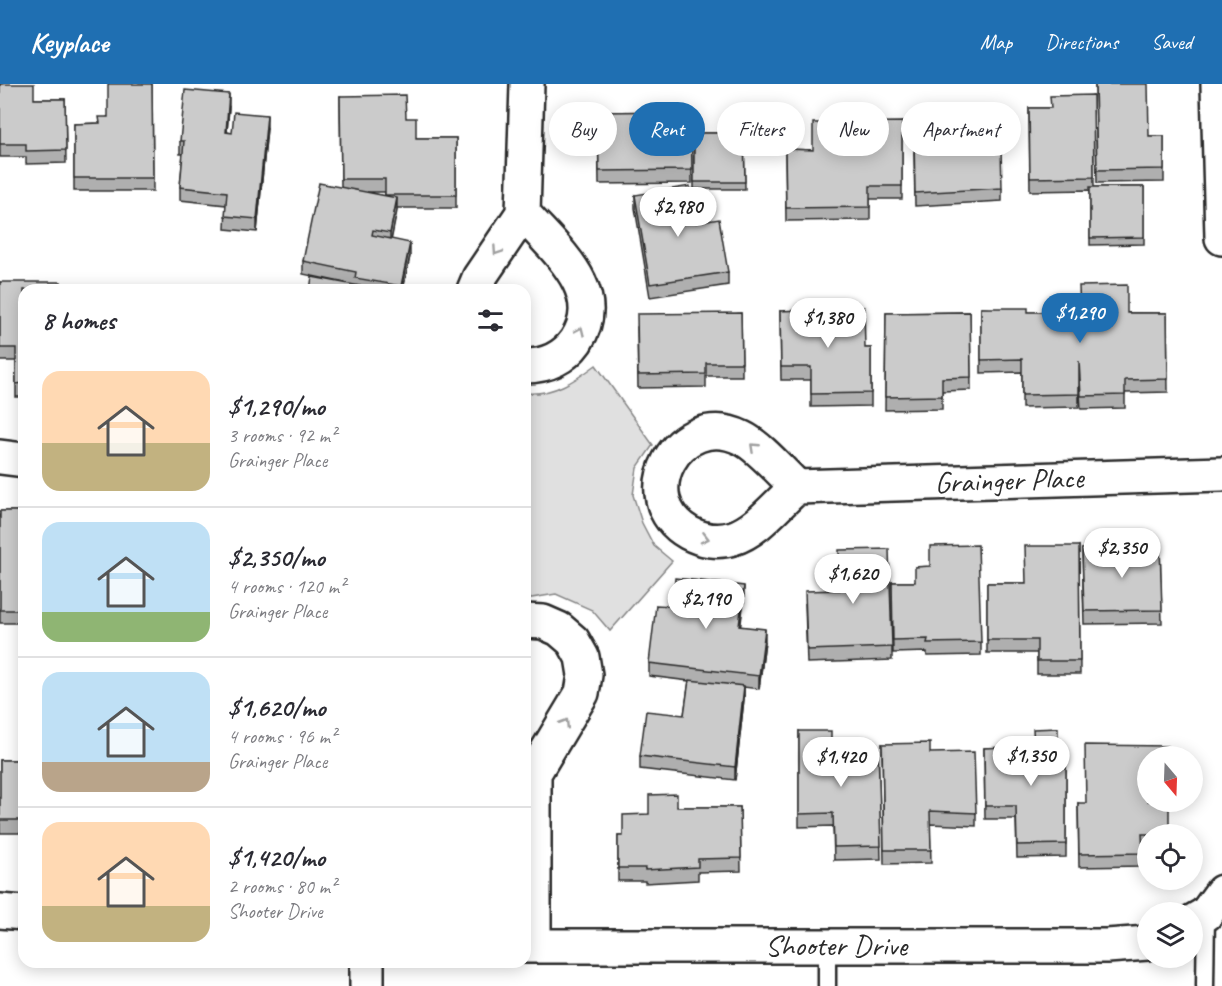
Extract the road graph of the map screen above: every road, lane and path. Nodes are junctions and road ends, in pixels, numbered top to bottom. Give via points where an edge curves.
1 (527, 84) edge
2 (1218, 84) edge
3 (523, 213) junction
4 (1222, 238) edge
5 (476, 284) edge
6 (531, 366) edge
7 (0, 457) edge
8 (18, 458) edge
9 (1222, 474) edge
10 (796, 487) dead end
11 (531, 621) edge
12 (531, 765) edge
13 (1207, 910) edge
14 (0, 911) edge
15 (18, 912) edge
16 (827, 944) junction
17 (1137, 944) edge
18 (531, 946) edge
19 (367, 968) edge
20 (367, 986) edge
21 (827, 986) edge
22 (1205, 986) edge

1 - 3 street
2 - 4 street
3 -> 5 street
6 -> 3 street via 556,360 572,348 582,332 587,312 585,292 577,274
7 - 8 street
9 - 10 street, Grainger Place
12 -> 11 street via 578,701 585,675 578,649 559,629
13 - 22 lane
14 - 15 street
16 - 17 street, Shooter Drive
16 - 18 street, Shooter Drive
16 - 21 lane
19 - 20 street

